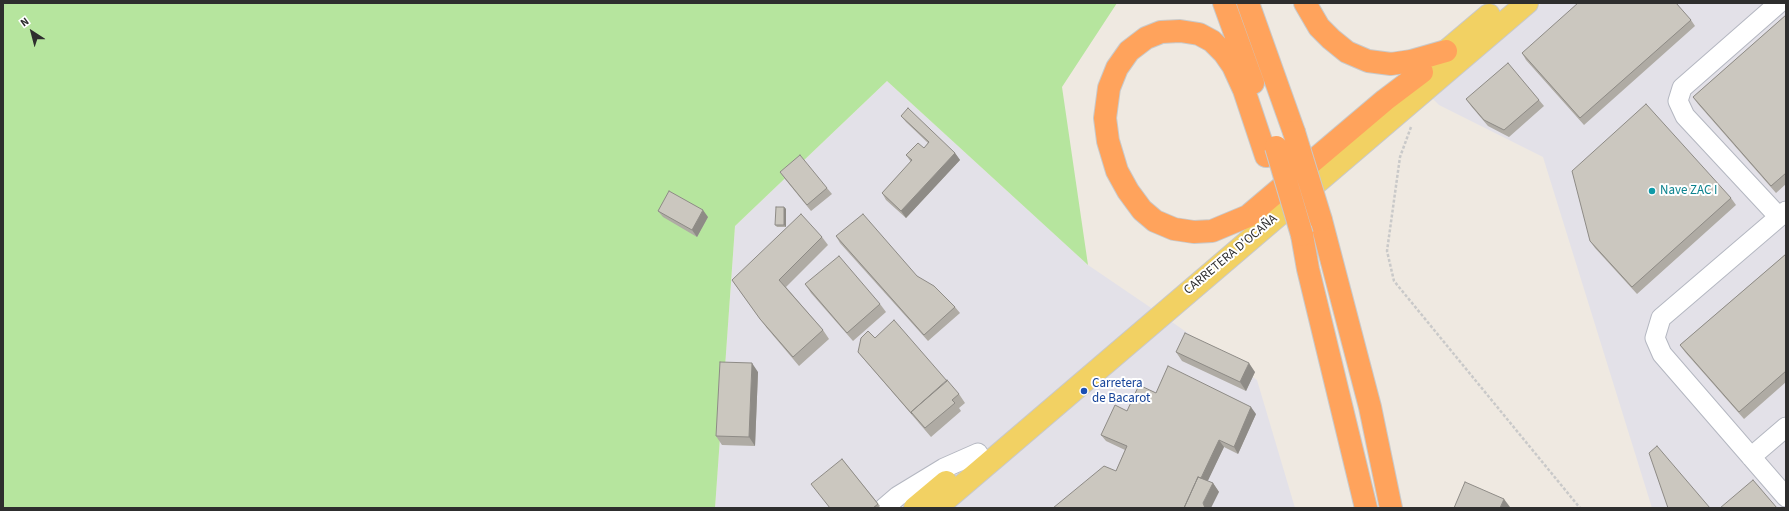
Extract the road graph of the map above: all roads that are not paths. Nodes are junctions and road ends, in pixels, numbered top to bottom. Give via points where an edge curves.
1 (1224, 3) edge
2 (1248, 3) edge
3 (1305, 3) edge
4 (1503, 3) edge
5 (1527, 3) edge
6 (1779, 3) edge
7 (1446, 51) junction
8 (1422, 72) junction
9 (1271, 152) junction
10 (1782, 214) edge
11 (1335, 268) junction
12 (1786, 427) edge
13 (978, 453) junction
14 (1751, 457) junction
15 (958, 471) junction
16 (1786, 497) edge
17 (884, 508) edge
18 (915, 508) edge
19 (926, 508) edge
20 (936, 508) edge
21 (1366, 508) edge
22 (1391, 508) edge
23 (1403, 508) edge

1 - 9 highway
2 - 11 highway, bridge via 1294,132
3 - 7 highway via 1319,27 1331,39 1347,52 1368,61 1391,64
4 - 7 main road, CARRETERA D'OCAÑA
5 - 20 main road, CARRETERA D'OCAÑA
6 - 10 lane via 1682,88 1678,101 1685,116
7 - 8 main road, CARRETERA D'OCAÑA
8 - 9 highway via 1385,100 1248,216 1212,231 1194,232 1174,229 1156,221 1142,210 1116,171 1105,118 1109,88 1117,68 1129,51 1146,38 1161,32 1180,30 1199,34 1212,41 1233,66
8 - 13 main road, CARRETERA D'OCAÑA via 1250,227
9 - 21 highway, bridge via 1308,269
10 - 14 lane via 1661,318 1655,338 1662,354
11 - 22 highway via 1370,407
11 - 23 highway via 1365,343
12 - 14 lane
13 - 15 main road, CARRETERA D'OCAÑA
13 - 17 lane via 944,468 898,496
14 - 16 lane
15 - 18 main road, CARRETERA D'OCAÑA
15 - 19 main road

